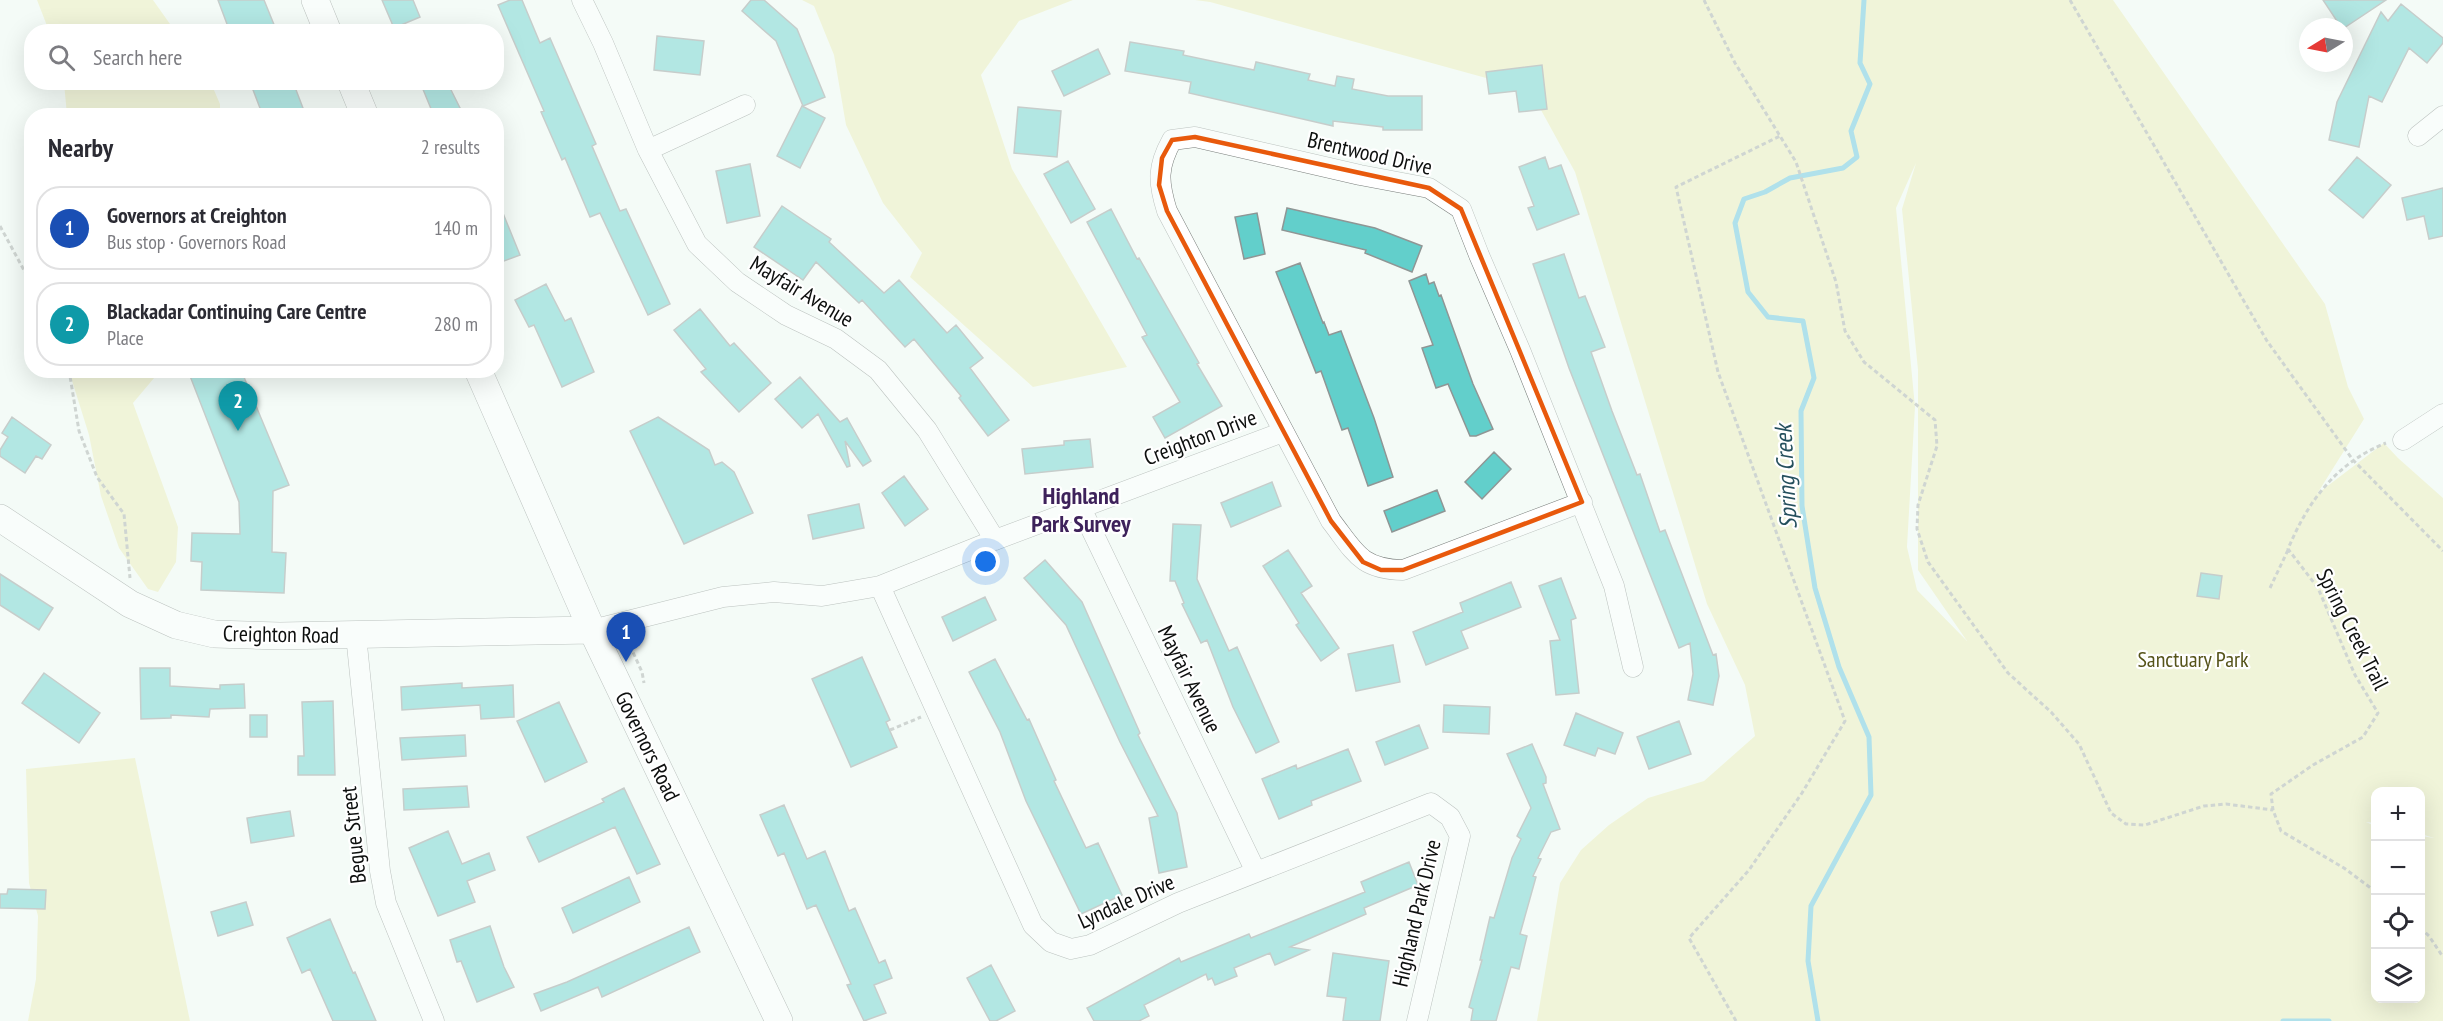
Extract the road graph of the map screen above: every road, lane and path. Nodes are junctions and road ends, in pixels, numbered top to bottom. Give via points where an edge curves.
1 (315, 0) edge
2 (582, 0) edge
3 (1704, 0) edge
4 (2070, 0) edge
5 (325, 24) edge
6 (354, 90) edge
7 (745, 105) dead end
8 (362, 108) edge
9 (2443, 116) edge
10 (1780, 136) junction
11 (2418, 136) dead end
12 (648, 150) junction
13 (0, 226) edge
14 (24, 270) edge
15 (70, 378) edge
16 (482, 378) edge
17 (2443, 414) edge
18 (1283, 432) junction
19 (2398, 440) joint
20 (2353, 460) junction
21 (1582, 502) junction
22 (1081, 508) junction
23 (0, 518) edge
24 (995, 540) junction
25 (2288, 549) junction
26 (2443, 551) edge
27 (880, 586) junction
28 (2270, 588) dead end
29 (130, 604) junction
30 (592, 630) junction
31 (357, 634) junction
32 (1633, 667) dead end
33 (937, 711) junction
34 (890, 730) dead end
35 (2273, 810) junction
36 (1450, 817) joint
37 (1256, 872) junction
38 (2371, 888) edge
39 (2425, 932) edge
40 (2443, 957) edge
41 (434, 1021) edge
42 (779, 1021) edge
43 (1417, 1021) edge
44 (1736, 1021) edge

1 - 5 main road
2 - 12 street, Mayfair Avenue
3 - 10 path via 1735,63
4 - 20 path via 2267,341
6 - 8 main road
7 - 12 street
9 - 11 street
10 - 35 path via 1796,162 1836,282 1845,331 1864,362 1935,420 1937,446 1918,505 1917,529 1928,562 2008,673 2079,744 2111,813 2126,824 2145,825 2226,804
10 - 44 path via 1676,187 1718,372 1845,721 1749,870 1689,938
12 - 24 street, Mayfair Avenue via 697,244 736,282 786,315 836,339 878,370 927,430
13 - 14 path
15 - 29 path via 79,431 97,477 124,514
16 - 30 main road, Governors Road
17 - 19 street
18 - 21 street, Creighton Drive via 1331,521 1363,562 1382,570 1403,570
18 - 21 street, Brentwood Drive via 1167,211 1159,185 1162,158 1172,140 1195,137 1429,188 1461,209
18 - 22 street, Creighton Drive
19 - 20 path
20 - 25 path via 2312,501
20 - 26 path
21 - 32 street, Brentwood Drive via 1614,586
22 - 24 street, Creighton Drive
22 - 37 street, Mayfair Avenue
23 - 29 main road, Creighton Road
24 - 27 street, Creighton Drive
25 - 28 path
25 - 35 path, Spring Creek Trail via 2318,588 2355,675 2378,713 2363,737 2271,794
27 - 30 street, Creighton Drive via 822,596 774,592 723,597
27 - 33 street, Lyndale Drive
29 - 31 main road, Creighton Road via 176,625 214,634
30 - 31 main road, Creighton Road
30 - 42 main road, Governors Road
31 - 41 street, Begue Street via 386,903
33 - 34 path
33 - 37 street, Lyndale Drive via 1033,925 1051,942 1071,948 1090,945 1178,903
35 - 38 path via 2282,831
36 - 37 street, Lyndale Drive via 1431,803
36 - 43 street, Highland Park Drive via 1460,836
39 - 40 path

